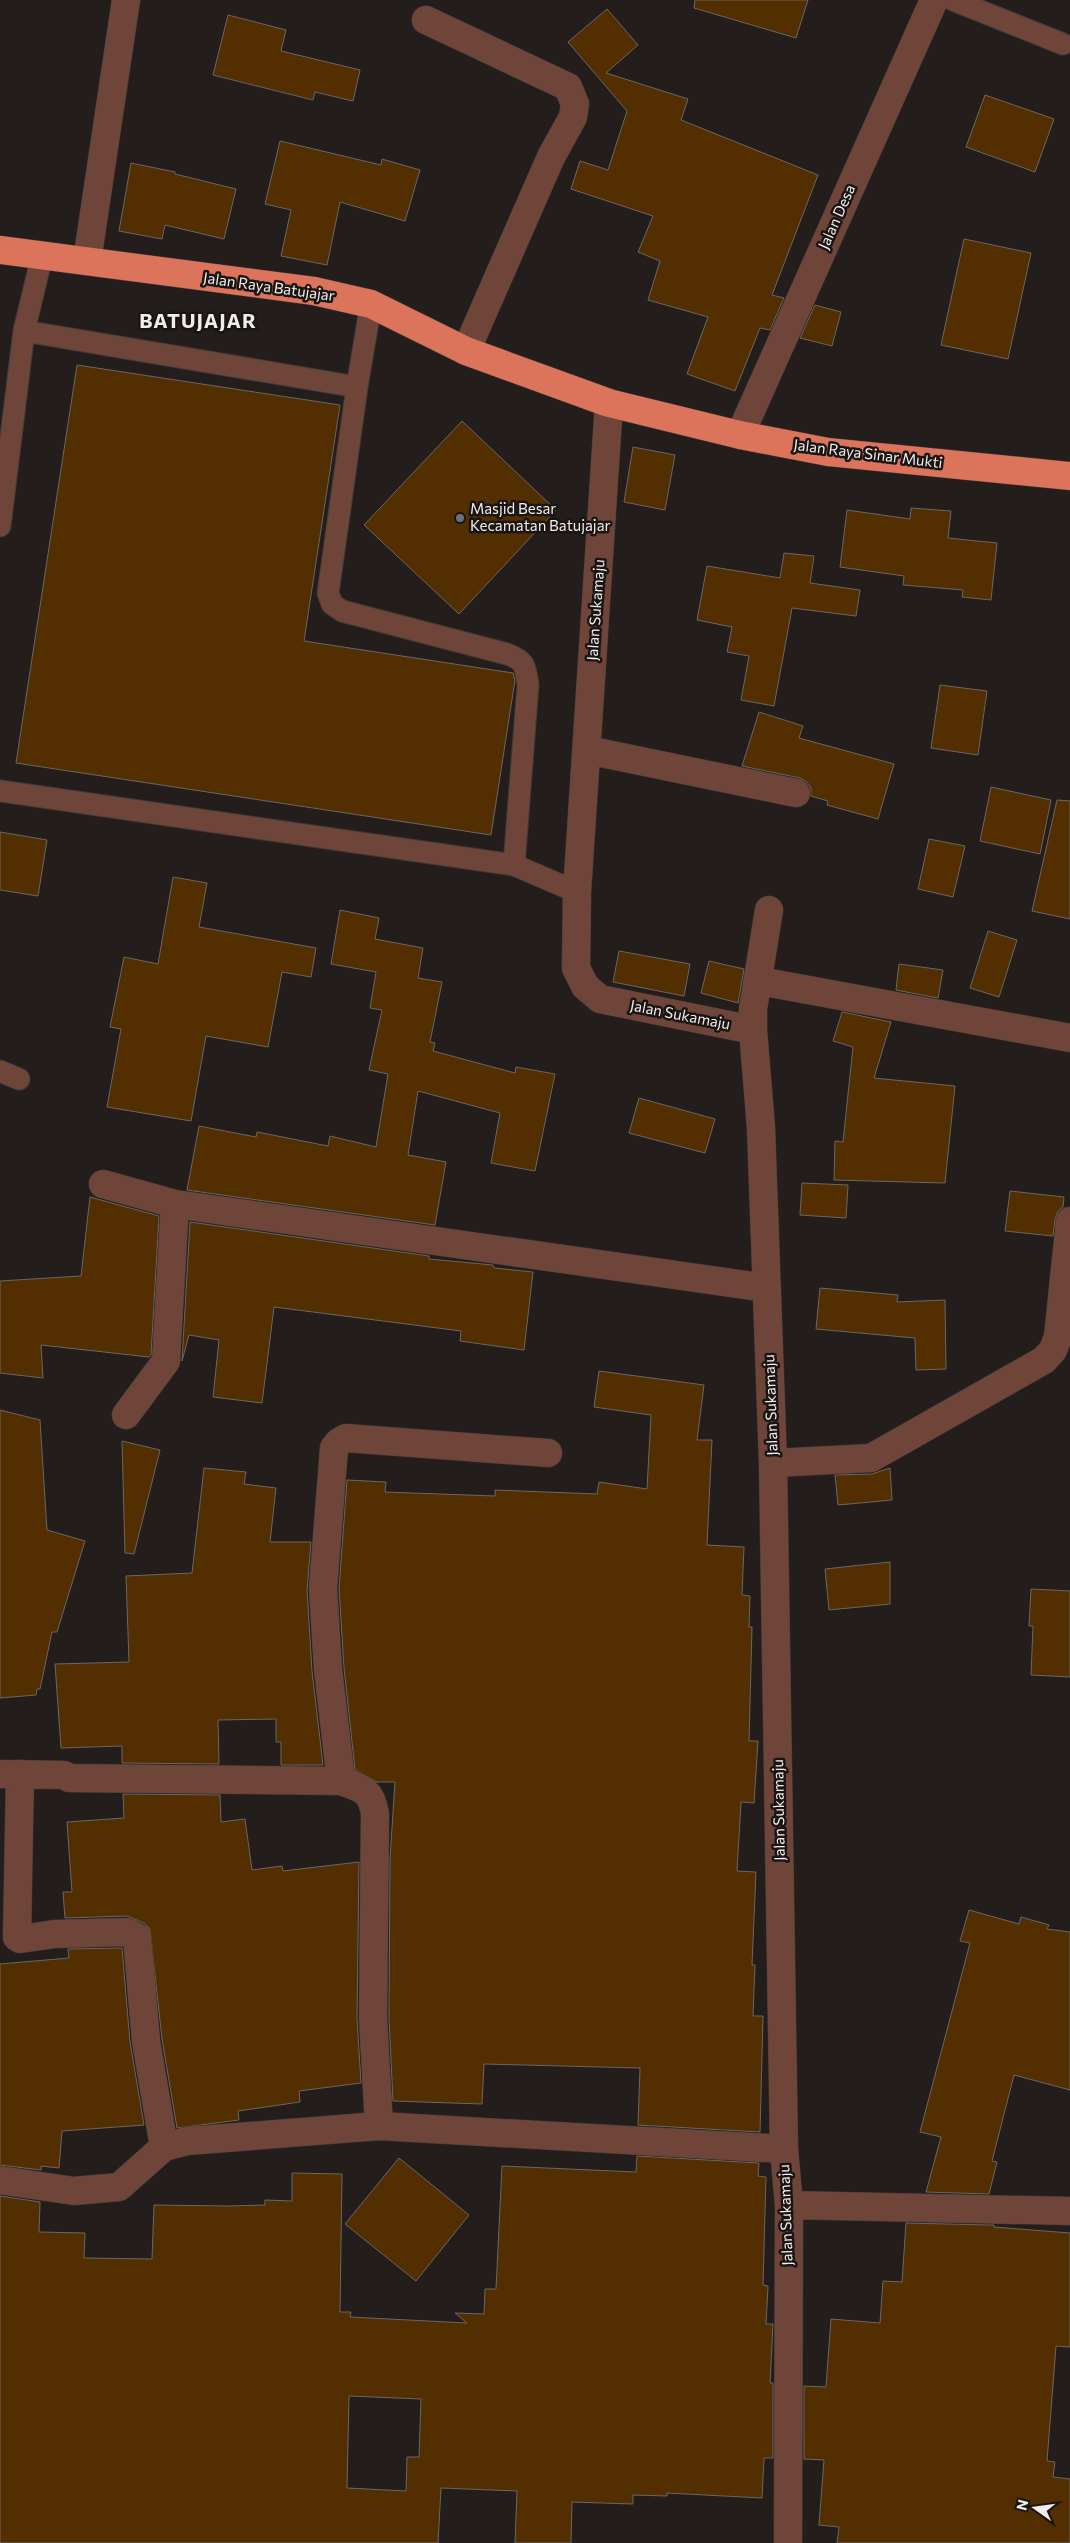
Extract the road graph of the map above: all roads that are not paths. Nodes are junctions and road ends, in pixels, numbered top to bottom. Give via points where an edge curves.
1 (126, 0) edge
2 (934, 0) edge
3 (953, 0) edge
4 (426, 20) dead end
5 (1063, 44) dead end
6 (0, 250) edge
7 (42, 256) junction
8 (88, 261) junction
9 (371, 304) junction
10 (24, 331) junction
11 (466, 351) junction
12 (357, 387) junction
13 (609, 403) junction
14 (740, 435) junction
15 (1070, 476) edge
16 (0, 526) edge
17 (588, 750) junction
18 (0, 791) edge
19 (796, 793) dead end
20 (514, 865) junction
21 (577, 892) junction
22 (769, 910) dead end
23 (759, 982) junction
24 (753, 1030) junction
25 (1070, 1038) edge
26 (103, 1184) dead end
27 (175, 1204) junction
28 (1070, 1221) edge
29 (767, 1288) junction
30 (126, 1415) dead end
31 (548, 1453) dead end
32 (774, 1464) junction
33 (10, 1774) edge
34 (341, 1781) junction
35 (379, 2126) junction
36 (164, 2147) junction
37 (784, 2149) junction
38 (0, 2180) edge
39 (789, 2205) junction
40 (1070, 2211) edge
41 (788, 2543) edge

1 - 8 street
2 - 14 street, Jalan Desa
3 - 5 lane
4 - 11 street via 568,87 575,104 573,117 551,157
6 - 7 highway, Jalan Raya Batujajar
7 - 8 highway, Jalan Raya Batujajar
7 - 10 lane
8 - 9 highway, Jalan Raya Batujajar via 314,291
9 - 11 highway, Jalan Raya Batujajar
9 - 12 lane
10 - 12 lane
10 - 16 lane
11 - 13 highway, Jalan Raya Batujajar
12 - 20 lane via 328,593 332,604 342,611 507,654 524,665 528,685
13 - 14 highway, Jalan Raya Sinar Mukti
13 - 17 street, Jalan Sukamaju
14 - 15 highway, Jalan Raya Sinar Mukti via 828,452
17 - 19 street
17 - 21 street, Jalan Sukamaju
18 - 20 lane
20 - 21 lane
21 - 24 street, Jalan Sukamaju via 576,968 585,986 600,999
22 - 23 street
23 - 24 street via 753,1009
23 - 25 street
24 - 29 street, Jalan Sukamaju via 761,1128
26 - 27 street
27 - 29 street
27 - 30 street via 166,1361
28 - 32 street via 1058,1338 1044,1360 870,1458
29 - 32 street, Jalan Sukamaju
31 - 34 street via 346,1438 334,1448 323,1589
32 - 37 street, Jalan Sukamaju
33 - 34 street via 64,1775 69,1778
33 - 36 street via 17,1937 127,1932 137,1937 146,2041
34 - 35 street via 370,1795 375,1814 373,2018
35 - 36 street via 187,2141
35 - 37 street
36 - 38 street via 119,2187 74,2191
37 - 39 street, Jalan Sukamaju
39 - 40 street
39 - 41 street, Jalan Sukamaju

